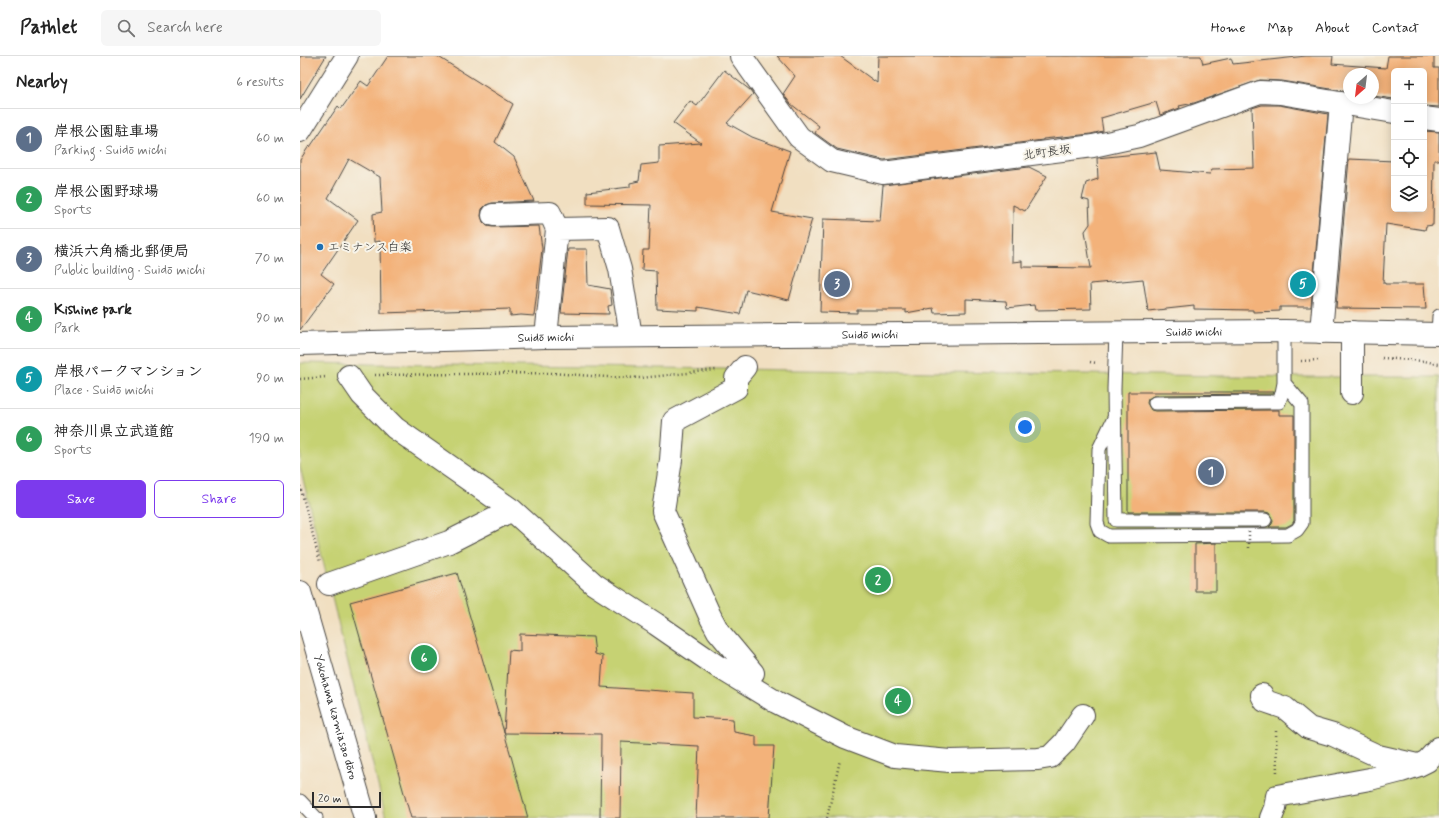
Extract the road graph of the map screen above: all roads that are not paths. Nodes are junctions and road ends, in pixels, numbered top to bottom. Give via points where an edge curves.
1 (347, 56) edge
2 (741, 56) edge
3 (1341, 103) junction
4 (1391, 111) edge
5 (1427, 118) edge
6 (1439, 120) edge
7 (300, 131) edge
8 (493, 215) dead end
9 (557, 229) junction
10 (1439, 328) edge
11 (1116, 332) junction
12 (1284, 332) junction
13 (1321, 332) junction
14 (1352, 332) junction
15 (631, 336) junction
16 (546, 337) junction
17 (300, 344) edge
18 (745, 368) dead end
19 (349, 376) road end
20 (1284, 383) junction
21 (1352, 393) dead end
22 (1155, 403) dead end
23 (1114, 418) junction
24 (512, 510) junction
25 (1265, 520) dead end
26 (329, 584) road end
27 (300, 592) edge
28 (739, 679) junction
29 (1269, 700) road end
30 (1083, 715) dead end
31 (1439, 748) edge
32 (1419, 765) junction
33 (300, 801) edge
34 (316, 818) edge
35 (365, 818) edge
36 (1271, 818) edge

1 - 7 street
2 - 3 street, 北町長坂 via 798,137 832,160 883,173 1093,146 1131,138 1260,92
3 - 4 street, 北町長坂
3 - 13 street
5 - 6 street
8 - 9 street via 550,213
9 - 15 street via 608,228 620,269
9 - 16 street
10 - 14 street, Suidō michi
11 - 12 street, Suidō michi
11 - 15 street, Suidō michi
11 - 23 lane
12 - 13 street, Suidō michi
12 - 20 lane
13 - 14 street, Suidō michi
14 - 21 street
15 - 16 street, Suidō michi
16 - 17 street, Suidō michi
18 - 28 street via 736,378 736,388 674,422 663,511 718,631 753,673
19 - 24 street via 362,395 395,428
20 - 22 lane via 1279,402
20 - 23 lane via 1302,404 1302,523 1297,530 1288,535 1109,536 1100,531 1097,523 1099,449
23 - 25 lane via 1116,520
24 - 26 street via 449,542
24 - 28 street via 594,584
27 - 35 street, Yokohama kamiasao dōro
28 - 30 street via 776,702 845,737 895,756 950,761 1050,757 1064,743
29 - 32 street via 1285,708 1309,728 1333,735 1378,756
31 - 32 street via 1427,761
32 - 36 street via 1370,779 1277,796
33 - 34 lane

